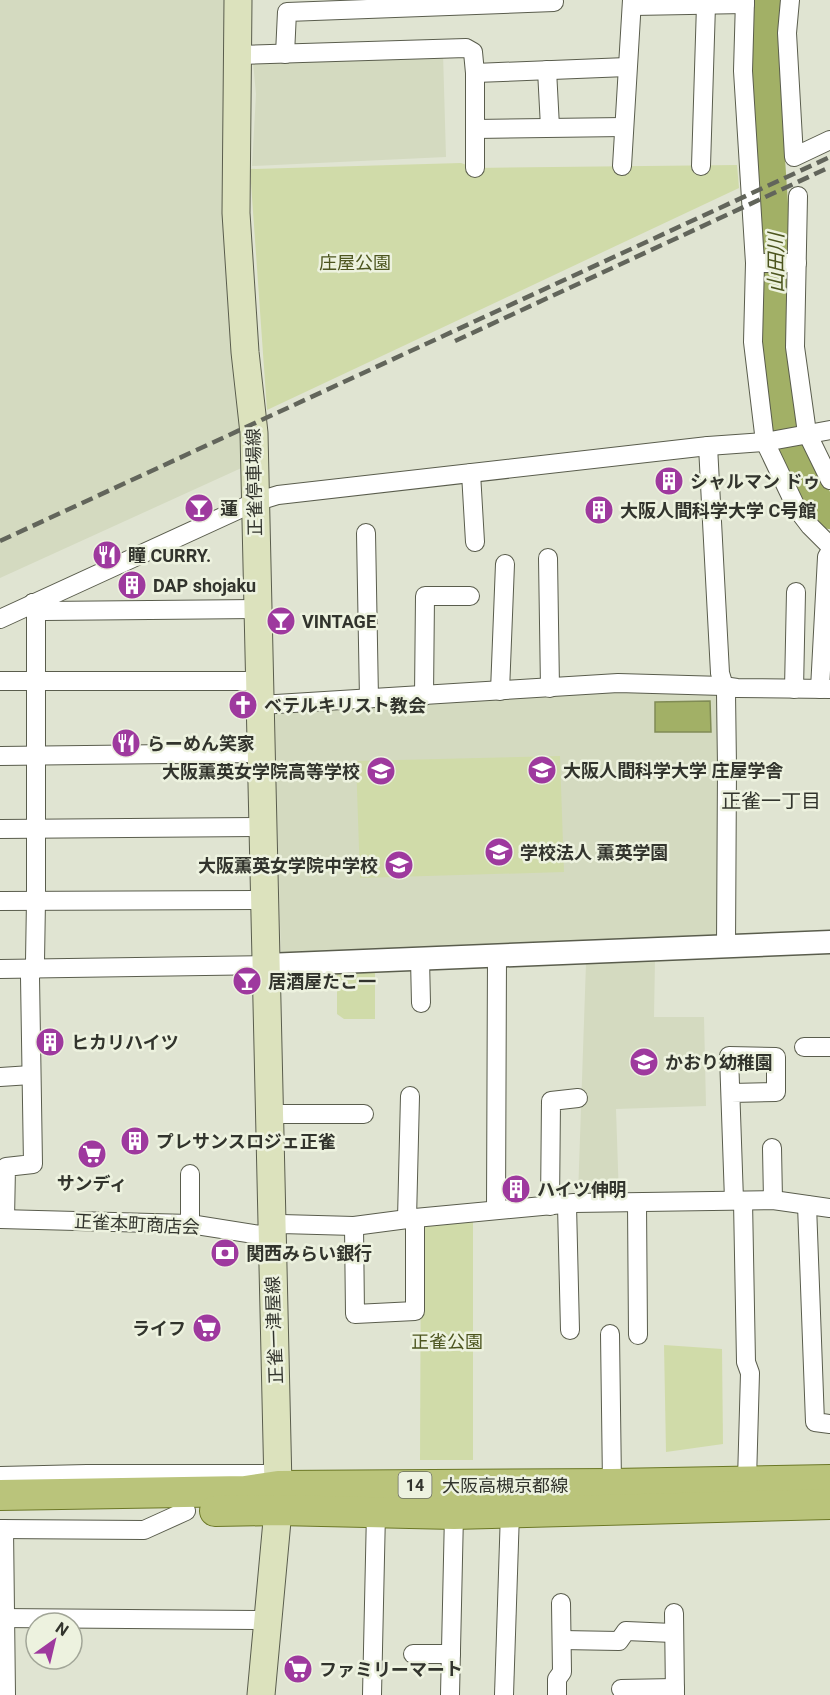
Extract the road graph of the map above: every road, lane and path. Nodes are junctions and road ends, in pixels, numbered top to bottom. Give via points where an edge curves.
1 (238, 0) edge
2 (790, 0) edge
3 (554, 2) dead end
4 (745, 2) edge
5 (633, 3) edge
6 (401, 4) edge
7 (706, 5) junction
8 (285, 54) junction
9 (239, 55) junction
10 (627, 67) junction
11 (547, 70) junction
12 (475, 73) junction
13 (550, 127) junction
14 (624, 127) junction
15 (475, 129) junction
16 (830, 140) edge
17 (622, 166) dead end
18 (701, 166) dead end
19 (475, 168) dead end
20 (798, 196) dead end
21 (759, 263) junction
22 (795, 263) junction
23 (830, 430) edge
24 (807, 433) junction
25 (765, 442) junction
26 (708, 446) junction
27 (471, 473) junction
28 (830, 480) edge
29 (255, 502) junction
30 (366, 533) dead end
31 (476, 542) dead end
32 (830, 546) edge
33 (830, 552) edge
34 (548, 558) dead end
35 (505, 564) dead end
36 (470, 596) dead end
37 (791, 602) dead end
38 (33, 603) junction
39 (257, 609) junction
40 (0, 619) edge
41 (34, 680) junction
42 (0, 681) edge
43 (723, 686) junction
44 (550, 688) junction
45 (794, 689) junction
46 (825, 689) edge
47 (500, 691) junction
48 (260, 693) junction
49 (424, 696) junction
50 (369, 699) junction
51 (261, 753) junction
52 (0, 756) edge
53 (35, 756) junction
54 (264, 827) junction
55 (0, 829) edge
56 (36, 829) junction
57 (36, 900) junction
58 (265, 900) junction
59 (0, 901) edge
60 (830, 942) edge
61 (726, 946) junction
62 (497, 956) junction
63 (420, 959) junction
64 (266, 965) junction
65 (0, 969) edge
66 (33, 969) junction
67 (420, 1003) dead end
68 (804, 1047) dead end
69 (830, 1047) edge
70 (30, 1075) junction
71 (0, 1077) edge
72 (731, 1093) dead end
73 (410, 1096) dead end
74 (578, 1098) dead end
75 (269, 1114) junction
76 (364, 1114) dead end
77 (772, 1148) dead end
78 (190, 1174) dead end
79 (738, 1200) junction
80 (773, 1200) junction
81 (637, 1203) junction
82 (559, 1205) junction
83 (807, 1205) junction
84 (830, 1208) edge
85 (496, 1210) junction
86 (3, 1219) edge
87 (411, 1219) junction
88 (190, 1224) junction
89 (354, 1226) junction
90 (271, 1229) junction
91 (570, 1330) dead end
92 (610, 1334) dead end
93 (638, 1335) dead end
94 (830, 1424) edge
95 (830, 1469) edge
96 (0, 1476) edge
97 (830, 1480) edge
98 (612, 1484) junction
99 (766, 1489) junction
100 (0, 1495) edge
101 (278, 1498) junction
102 (830, 1504) edge
103 (376, 1512) junction
104 (510, 1512) junction
105 (454, 1514) junction
106 (830, 1517) edge
107 (1, 1523) edge
108 (561, 1604) dead end
109 (674, 1613) dead end
110 (2, 1618) edge
111 (267, 1620) junction
112 (673, 1633) junction
113 (562, 1640) junction
114 (413, 1654) dead end
115 (451, 1654) junction
116 (621, 1689) dead end
117 (675, 1691) edge
118 (6, 1695) edge
119 (261, 1695) edge
120 (372, 1695) edge
121 (450, 1695) edge
122 (504, 1695) edge
123 (557, 1695) edge

1 - 9 main road, 正雀停車場線
2 - 16 street via 787,33 794,157
3 - 6 street
4 - 7 street
4 - 21 street via 743,71
5 - 7 street
5 - 10 street
6 - 8 street via 287,12
7 - 18 street
8 - 9 street
8 - 12 street via 466,48 473,52
9 - 29 main road, 正雀停車場線 via 236,213 254,434
10 - 11 street
10 - 14 street
11 - 12 street
11 - 13 street
12 - 15 street
13 - 14 street
13 - 15 street
14 - 17 street
15 - 19 street
20 - 22 street
21 - 22 street
21 - 25 street via 753,342
22 - 24 street via 795,347
23 - 24 street
24 - 25 street
24 - 28 street
25 - 26 street
25 - 32 street via 797,508
26 - 27 street
26 - 43 street
27 - 29 street via 278,495
27 - 31 street
29 - 38 street
29 - 39 main road, 正雀停車場線
30 - 50 street
33 - 46 street
34 - 44 street
35 - 47 street
36 - 49 street via 425,596
37 - 45 street
38 - 39 street via 44,611
38 - 40 street
38 - 41 street
39 - 48 main road, 正雀停車場線
41 - 42 street
41 - 48 street
41 - 53 street
43 - 44 street via 618,683
43 - 45 street
43 - 61 street via 728,767
44 - 47 street
45 - 46 street
47 - 49 street
48 - 50 street
48 - 51 main road, 正雀停車場線
49 - 50 street
51 - 53 street
51 - 54 main road, 正雀停車場線
52 - 53 street
53 - 56 street
54 - 56 street
54 - 58 main road, 正雀停車場線
55 - 56 street
56 - 57 street
57 - 58 street
57 - 59 street
57 - 66 street
58 - 64 main road, 正雀停車場線
60 - 61 street
61 - 62 street
62 - 63 street
62 - 85 street
63 - 64 street
63 - 67 street
64 - 66 street
64 - 75 main road, 正雀一津屋線
65 - 66 street
66 - 70 street
68 - 69 street
70 - 71 street
70 - 86 street via 33,1164 6,1167
72 - 79 street
73 - 87 street
74 - 82 street via 551,1101
75 - 76 street via 324,1107
75 - 90 main road, 正雀一津屋線
77 - 80 street
78 - 88 street
79 - 80 street, 正雀本町商店会
79 - 81 street, 正雀本町商店会
79 - 99 street via 746,1362
80 - 83 street, 正雀本町商店会
81 - 82 street, 正雀本町商店会
81 - 93 street
82 - 85 street, 正雀本町商店会
82 - 91 street
83 - 84 street, 正雀本町商店会
83 - 94 street via 815,1422
85 - 87 street, 正雀本町商店会
86 - 88 street, 正雀本町商店会
87 - 89 street, 正雀本町商店会
87 - 89 street via 416,1311 355,1314
88 - 90 street, 正雀本町商店会 via 260,1235
89 - 90 street, 正雀本町商店会 via 281,1224
90 - 101 main road, 正雀一津屋線
92 - 98 street
95 - 99 street
96 - 101 street via 264,1474
97 - 99 main road, 大阪高槻京都線 / 14
98 - 99 main road, 大阪高槻京都線 / 14
98 - 101 main road, 大阪高槻京都線 / 14
99 - 102 main road, 大阪高槻京都線 / 14
99 - 104 main road, 大阪高槻京都線 / 14
99 - 106 street via 807,1517
100 - 101 main road, 大阪高槻京都線 / 14 via 245,1491
101 - 103 main road, 大阪高槻京都線 / 14
101 - 107 main road, 大阪高槻京都線 / 14 via 186,1511
101 - 111 main road, 正雀一津屋線
103 - 105 main road, 大阪高槻京都線 / 14
103 - 120 street
104 - 105 main road, 大阪高槻京都線 / 14
104 - 122 street
105 - 115 street
107 - 110 street
108 - 113 street
109 - 112 street
110 - 111 street
110 - 118 street
111 - 119 main road, 正雀一津屋線
112 - 113 street via 626,1631 619,1641
112 - 117 street
113 - 123 street
114 - 115 street
115 - 121 street
116 - 117 street

